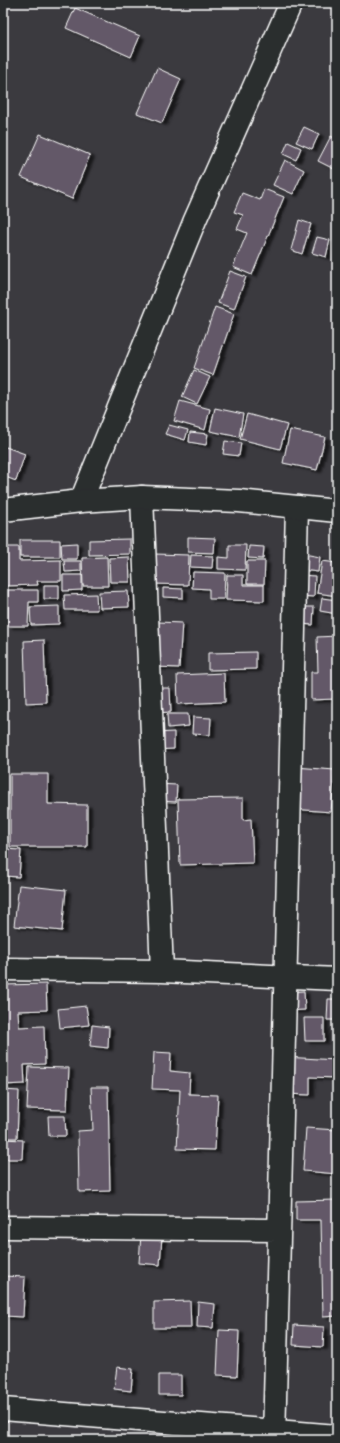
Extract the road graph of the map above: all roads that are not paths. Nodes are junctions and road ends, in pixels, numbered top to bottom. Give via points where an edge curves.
1 (291, 3) edge
2 (142, 497) junction
3 (81, 501) junction
4 (297, 507) junction
5 (3, 510) edge
6 (337, 511) edge
7 (3, 968) edge
8 (162, 971) junction
9 (286, 978) junction
10 (337, 979) edge
11 (3, 1227) edge
12 (278, 1230) junction
13 (3, 1409) edge
14 (274, 1435) edge
15 (337, 1436) edge

1 - 3 street via 195,220
2 - 3 street
2 - 4 street via 239,501
2 - 8 street
3 - 5 street
4 - 6 street
4 - 9 street
7 - 8 street
8 - 9 street
9 - 10 street
9 - 12 street
11 - 12 street
12 - 14 street
13 - 14 street
14 - 15 street

